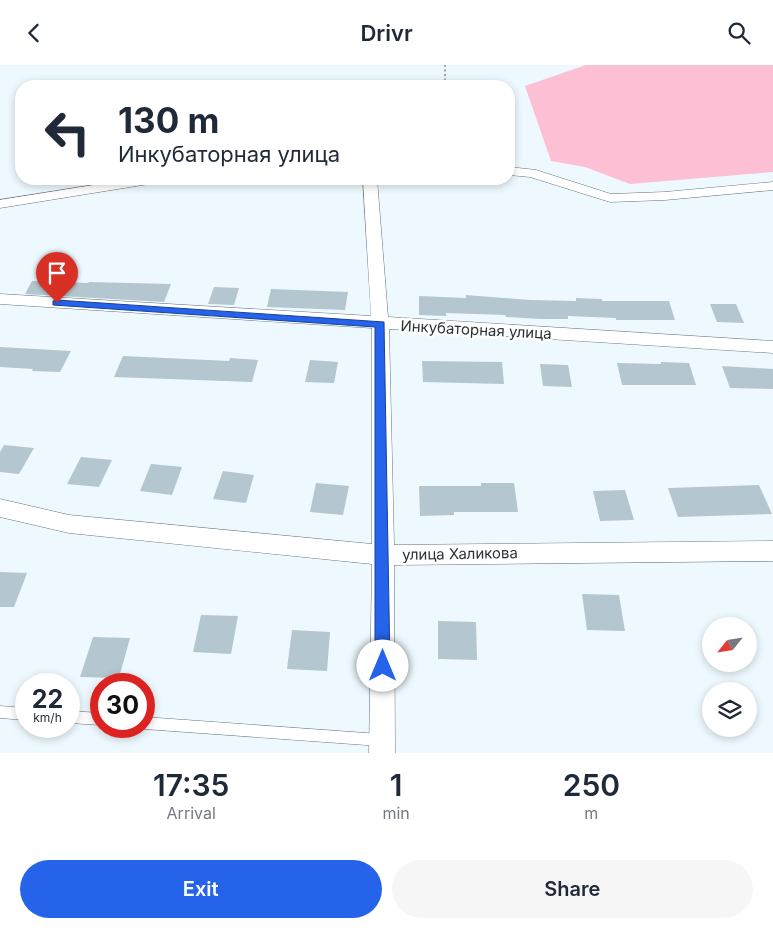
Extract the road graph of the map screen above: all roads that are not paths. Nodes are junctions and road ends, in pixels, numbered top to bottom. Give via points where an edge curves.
1 (515, 172) edge
2 (118, 185) edge
3 (370, 185) edge
4 (773, 186) edge
5 (0, 204) edge
6 (0, 299) edge
7 (380, 324) junction
8 (773, 347) edge
9 (0, 508) edge
10 (773, 551) edge
11 (383, 555) junction
12 (0, 712) edge
13 (15, 713) edge
14 (155, 724) edge
15 (382, 747) edge

1 - 4 street via 531,173 610,198
2 - 5 street
3 - 7 street
6 - 7 street, Инкубаторная улица
7 - 8 street, Инкубаторная улица
7 - 11 street
9 - 11 street, улица Халикова via 69,524
10 - 11 street, улица Халикова
11 - 15 street
12 - 13 lane
14 - 15 lane

